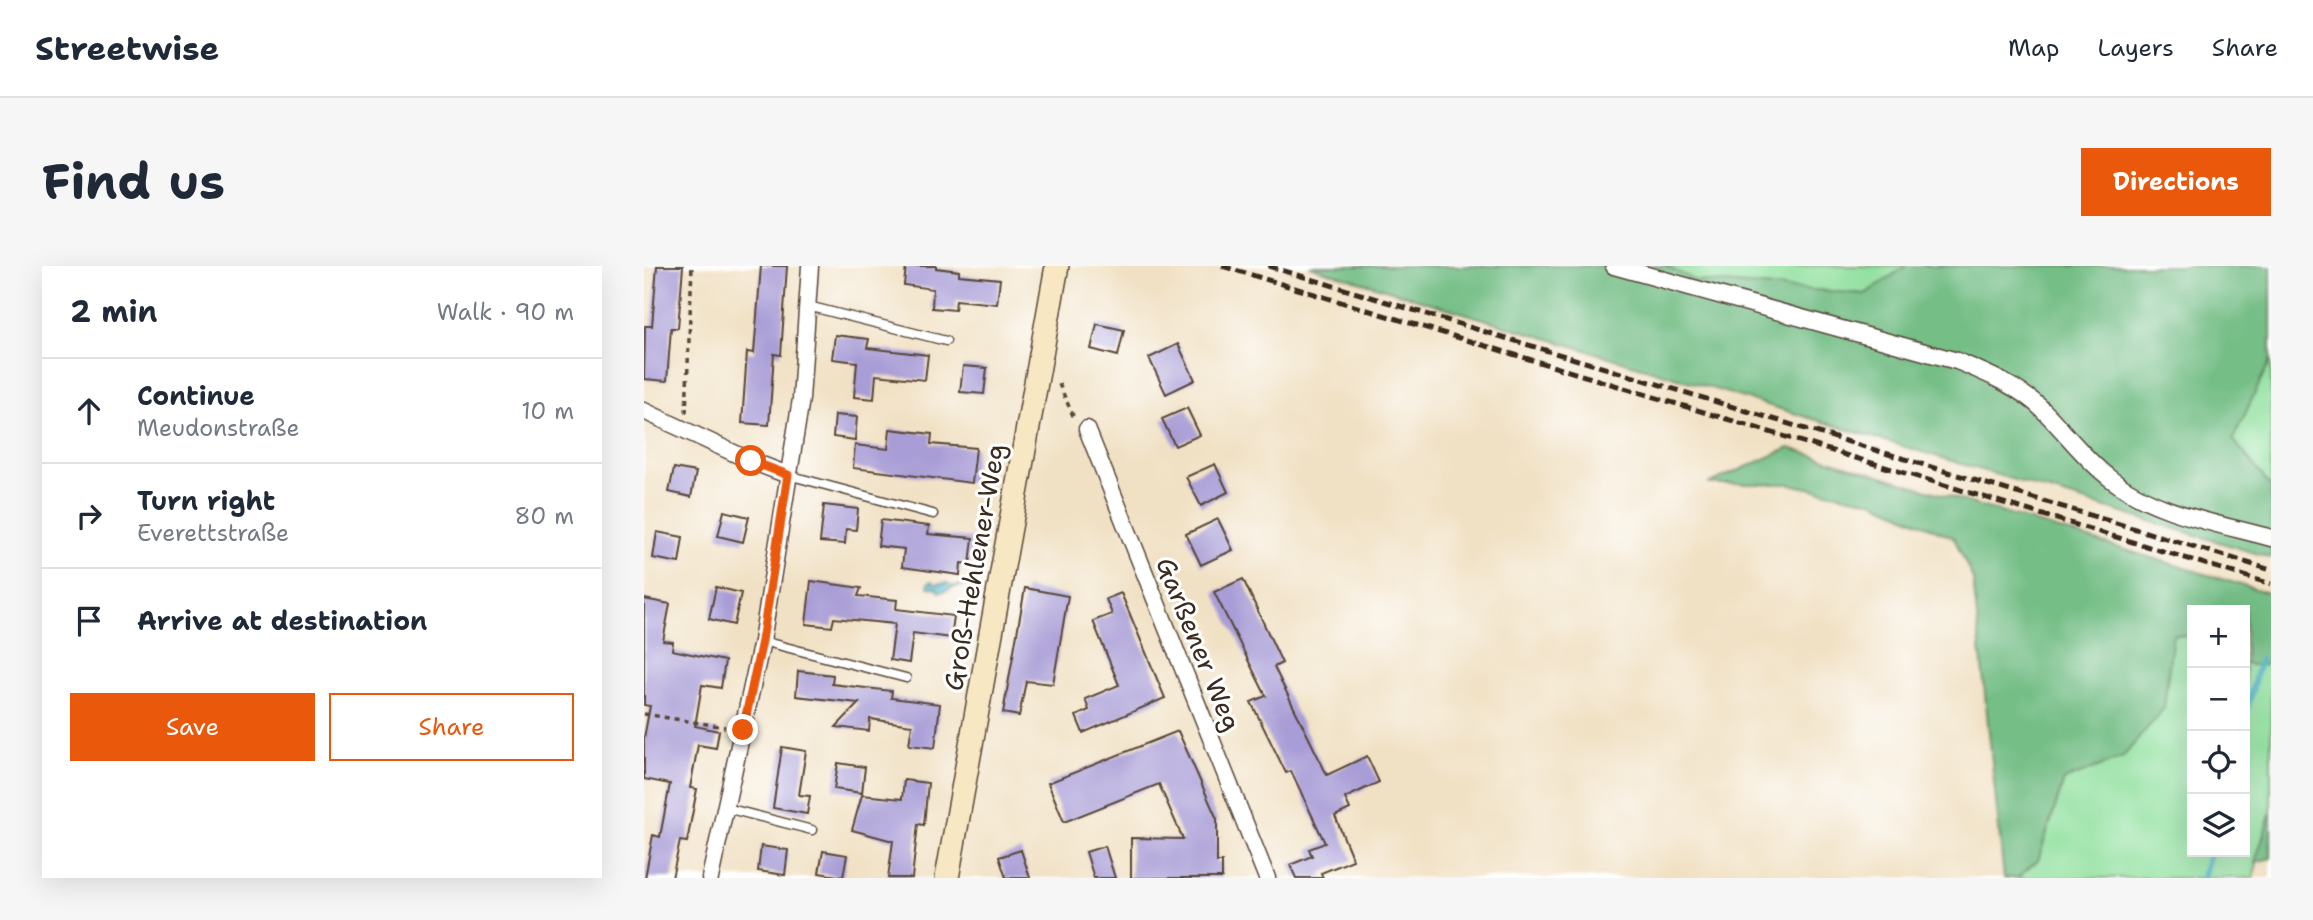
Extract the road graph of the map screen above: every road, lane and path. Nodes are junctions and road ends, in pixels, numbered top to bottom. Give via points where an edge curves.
1 (692, 266) edge
2 (810, 266) edge
3 (1056, 266) edge
4 (1614, 266) edge
5 (808, 306) junction
6 (946, 341) dead end
7 (644, 411) edge
8 (685, 429) junction
9 (1087, 429) dead end
10 (788, 475) junction
11 (933, 514) dead end
12 (2271, 538) edge
13 (762, 641) junction
14 (906, 678) dead end
15 (644, 714) edge
16 (743, 730) junction
17 (726, 808) junction
18 (811, 830) dead end
19 (710, 878) edge
20 (947, 878) edge
21 (1267, 878) edge

1 - 8 path
2 - 5 street
3 - 20 street, Groß-Hehlener-Weg
4 - 12 street via 1957,361 2001,379 2042,408 2107,477 2129,490 2176,512
5 - 6 lane
5 - 10 street via 801,399
7 - 8 street
8 - 10 street
9 - 21 street, Garßener Weg
10 - 11 lane
10 - 13 street
13 - 14 lane
13 - 16 street
15 - 16 path
16 - 17 street
17 - 18 lane
17 - 19 street

